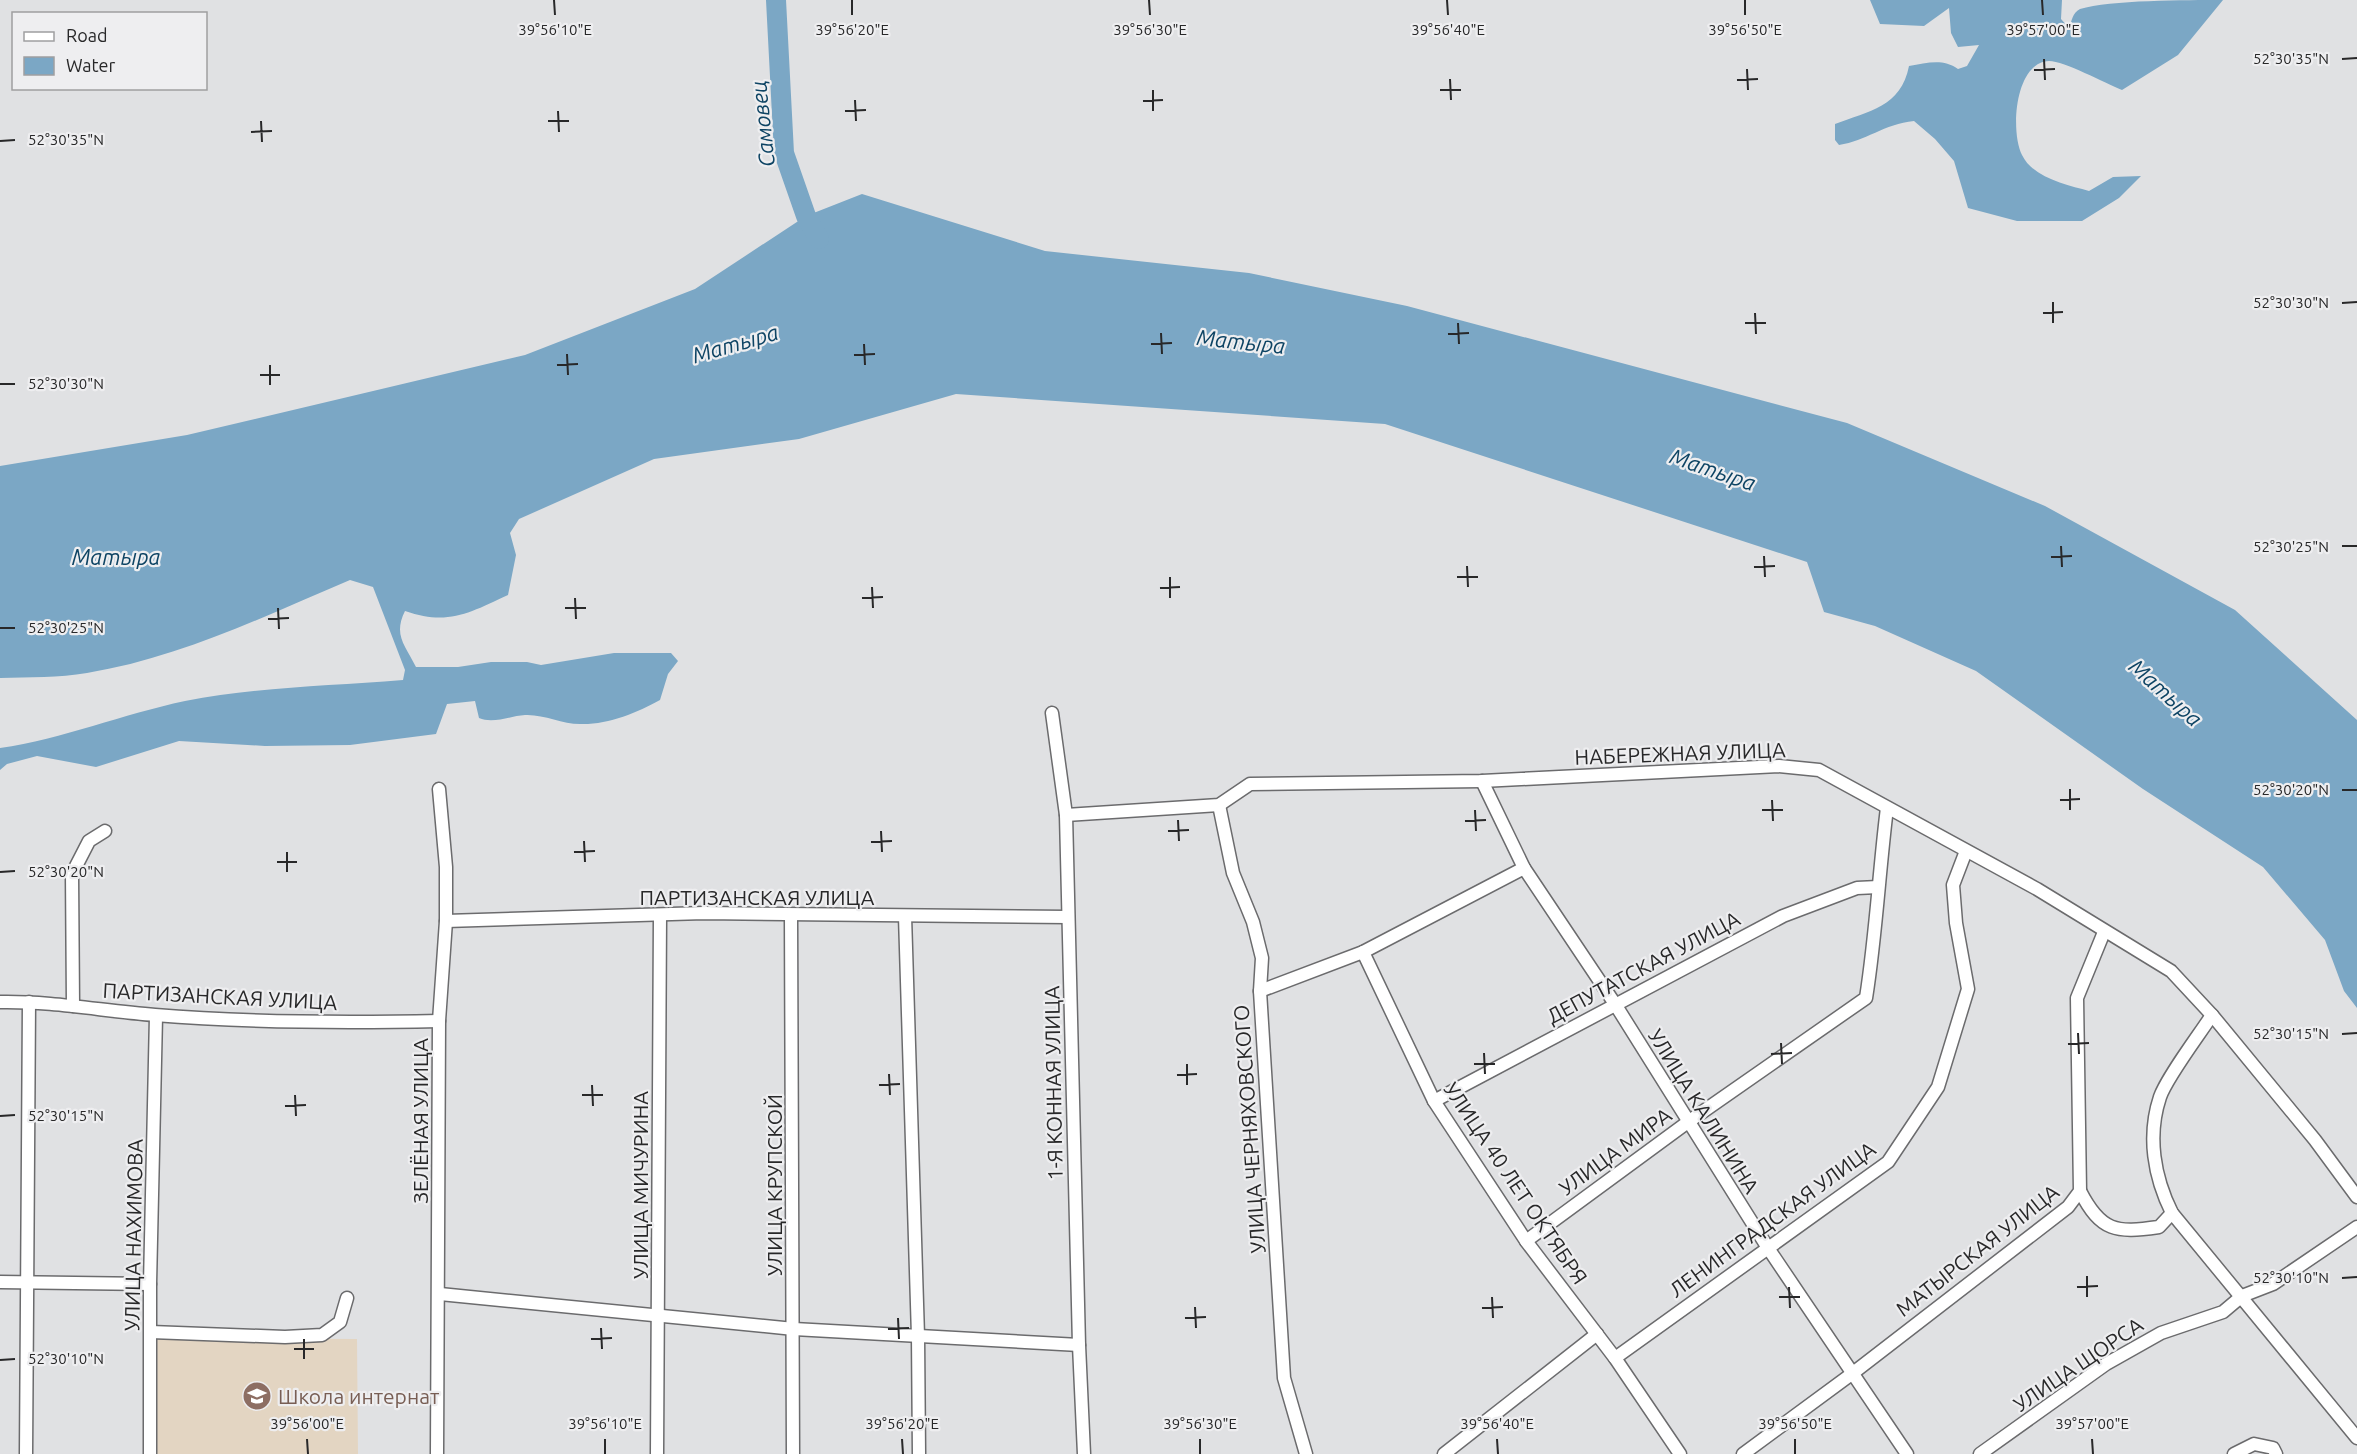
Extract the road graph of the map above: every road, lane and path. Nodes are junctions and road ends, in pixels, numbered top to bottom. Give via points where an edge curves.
1 (1052, 713) dead end
2 (1482, 781) junction
3 (439, 789) dead end
4 (1219, 805) junction
5 (1887, 808) junction
6 (1066, 814) junction
7 (105, 831) dead end
8 (1966, 851) junction
9 (1524, 868) junction
10 (1878, 887) junction
11 (791, 915) junction
12 (660, 916) junction
13 (905, 916) junction
14 (1068, 917) junction
15 (446, 921) junction
16 (2104, 932) junction
17 (1363, 952) junction
18 (1260, 991) junction
19 (0, 1002) edge
20 (29, 1002) junction
21 (1615, 1004) junction
22 (73, 1006) junction
23 (2212, 1015) junction
24 (156, 1016) junction
25 (439, 1021) junction
26 (1434, 1101) junction
27 (1688, 1122) junction
28 (2080, 1191) junction
29 (2357, 1197) edge
30 (2172, 1213) junction
31 (2357, 1227) edge
32 (1526, 1241) junction
33 (1768, 1248) junction
34 (0, 1282) edge
35 (26, 1282) junction
36 (150, 1284) junction
37 (440, 1294) junction
38 (2242, 1296) junction
39 (346, 1299) dead end
40 (659, 1314) junction
41 (794, 1329) junction
42 (151, 1332) junction
43 (1597, 1334) junction
44 (918, 1336) junction
45 (1079, 1345) junction
46 (1616, 1358) junction
47 (1853, 1373) junction
48 (2357, 1438) edge
49 (26, 1454) edge
50 (150, 1454) edge
51 (437, 1454) edge
52 (657, 1454) edge
53 (793, 1454) edge
54 (919, 1454) edge
55 (1084, 1454) edge
56 (1306, 1454) edge
57 (1444, 1454) edge
58 (1680, 1454) edge
59 (1743, 1454) edge
60 (1907, 1454) edge
61 (1980, 1454) edge
62 (2234, 1454) edge
63 (2276, 1454) edge

1 - 6 street, 1-Я КОННАЯ УЛИЦА
2 - 4 street, НАБЕРЕЖНАЯ УЛИЦА via 1250,784
2 - 5 street, НАБЕРЕЖНАЯ УЛИЦА via 1779,766 1819,771
2 - 9 street, УЛИЦА КАЛИНИНА
3 - 15 street, ЗЕЛЁНАЯ УЛИЦА
4 - 6 street
4 - 18 street, УЛИЦА ЧЕРНЯХОВСКОГО via 1233,873 1253,922 1262,958
5 - 8 street, НАБЕРЕЖНАЯ УЛИЦА
5 - 10 street, УЛИЦА МИРА
6 - 14 street, 1-Я КОННАЯ УЛИЦА
7 - 22 street via 89,842 72,874
8 - 16 street, НАБЕРЕЖНАЯ УЛИЦА via 2037,889
8 - 33 street, ЛЕНИНГРАДСКАЯ УЛИЦА via 1953,885 1968,989 1938,1087 1888,1162
9 - 17 street
9 - 21 street, УЛИЦА КАЛИНИНА
10 - 21 street, ДЕПУТАТСКАЯ УЛИЦА via 1857,888 1783,915
10 - 27 street, УЛИЦА МИРА via 1875,943 1866,998
11 - 12 street, ПАРТИЗАНСКАЯ УЛИЦА
11 - 13 street, ПАРТИЗАНСКАЯ УЛИЦА
11 - 41 street, УЛИЦА КРУПСКОЙ
12 - 15 street, ПАРТИЗАНСКАЯ УЛИЦА
12 - 40 street, УЛИЦА МИЧУРИНА
13 - 14 street, ПАРТИЗАНСКАЯ УЛИЦА
13 - 44 street
14 - 45 street, 1-Я КОННАЯ УЛИЦА
15 - 25 street, ЗЕЛЁНАЯ УЛИЦА
16 - 23 street, НАБЕРЕЖНАЯ УЛИЦА via 2171,971
16 - 28 street, МАТЫРСКАЯ УЛИЦА via 2077,998
17 - 18 street
17 - 26 street, УЛИЦА 40 ЛЕТ ОКТЯБРЯ
18 - 56 street, УЛИЦА ЧЕРНЯХОВСКОГО via 1284,1378
19 - 20 street, ПАРТИЗАНСКАЯ УЛИЦА
20 - 22 street, ПАРТИЗАНСКАЯ УЛИЦА
20 - 35 street
21 - 26 street, ДЕПУТАТСКАЯ УЛИЦА
21 - 27 street, УЛИЦА КАЛИНИНА
22 - 24 street, ПАРТИЗАНСКАЯ УЛИЦА
23 - 29 street, НАБЕРЕЖНАЯ УЛИЦА
23 - 30 street via 2161,1095 2152,1137 2160,1190
24 - 25 street, ПАРТИЗАНСКАЯ УЛИЦА via 308,1023
24 - 36 street, УЛИЦА НАХИМОВА
25 - 37 street, ЗЕЛЁНАЯ УЛИЦА
26 - 32 street, УЛИЦА 40 ЛЕТ ОКТЯБРЯ
27 - 32 street, УЛИЦА МИРА
27 - 33 street, УЛИЦА КАЛИНИНА
28 - 30 street via 2093,1216 2124,1232 2158,1227
28 - 47 street, МАТЫРСКАЯ УЛИЦА via 2067,1207
30 - 38 street
31 - 38 street, УЛИЦА ЩОРСА via 2273,1284
32 - 43 street, УЛИЦА 40 ЛЕТ ОКТЯБРЯ
33 - 46 street, ЛЕНИНГРАДСКАЯ УЛИЦА
33 - 47 street, УЛИЦА КАЛИНИНА
34 - 35 street
35 - 36 street
35 - 49 street
36 - 42 street, УЛИЦА НАХИМОВА
37 - 40 street
37 - 51 street, ЗЕЛЁНАЯ УЛИЦА
38 - 48 street
38 - 61 street, УЛИЦА ЩОРСА via 2223,1312 2161,1333 2106,1365
39 - 42 street via 340,1322 322,1335
40 - 41 street
40 - 52 street, УЛИЦА МИЧУРИНА
41 - 44 street
41 - 53 street, УЛИЦА КРУПСКОЙ
42 - 50 street, УЛИЦА НАХИМОВА
43 - 46 street, УЛИЦА 40 ЛЕТ ОКТЯБРЯ
43 - 57 street
44 - 45 street
44 - 54 street
45 - 55 street, 1-Я КОННАЯ УЛИЦА
46 - 58 street, УЛИЦА 40 ЛЕТ ОКТЯБРЯ
47 - 59 street, МАТЫРСКАЯ УЛИЦА
47 - 60 street, УЛИЦА КАЛИНИНА
62 - 63 street via 2254,1444 2273,1448

